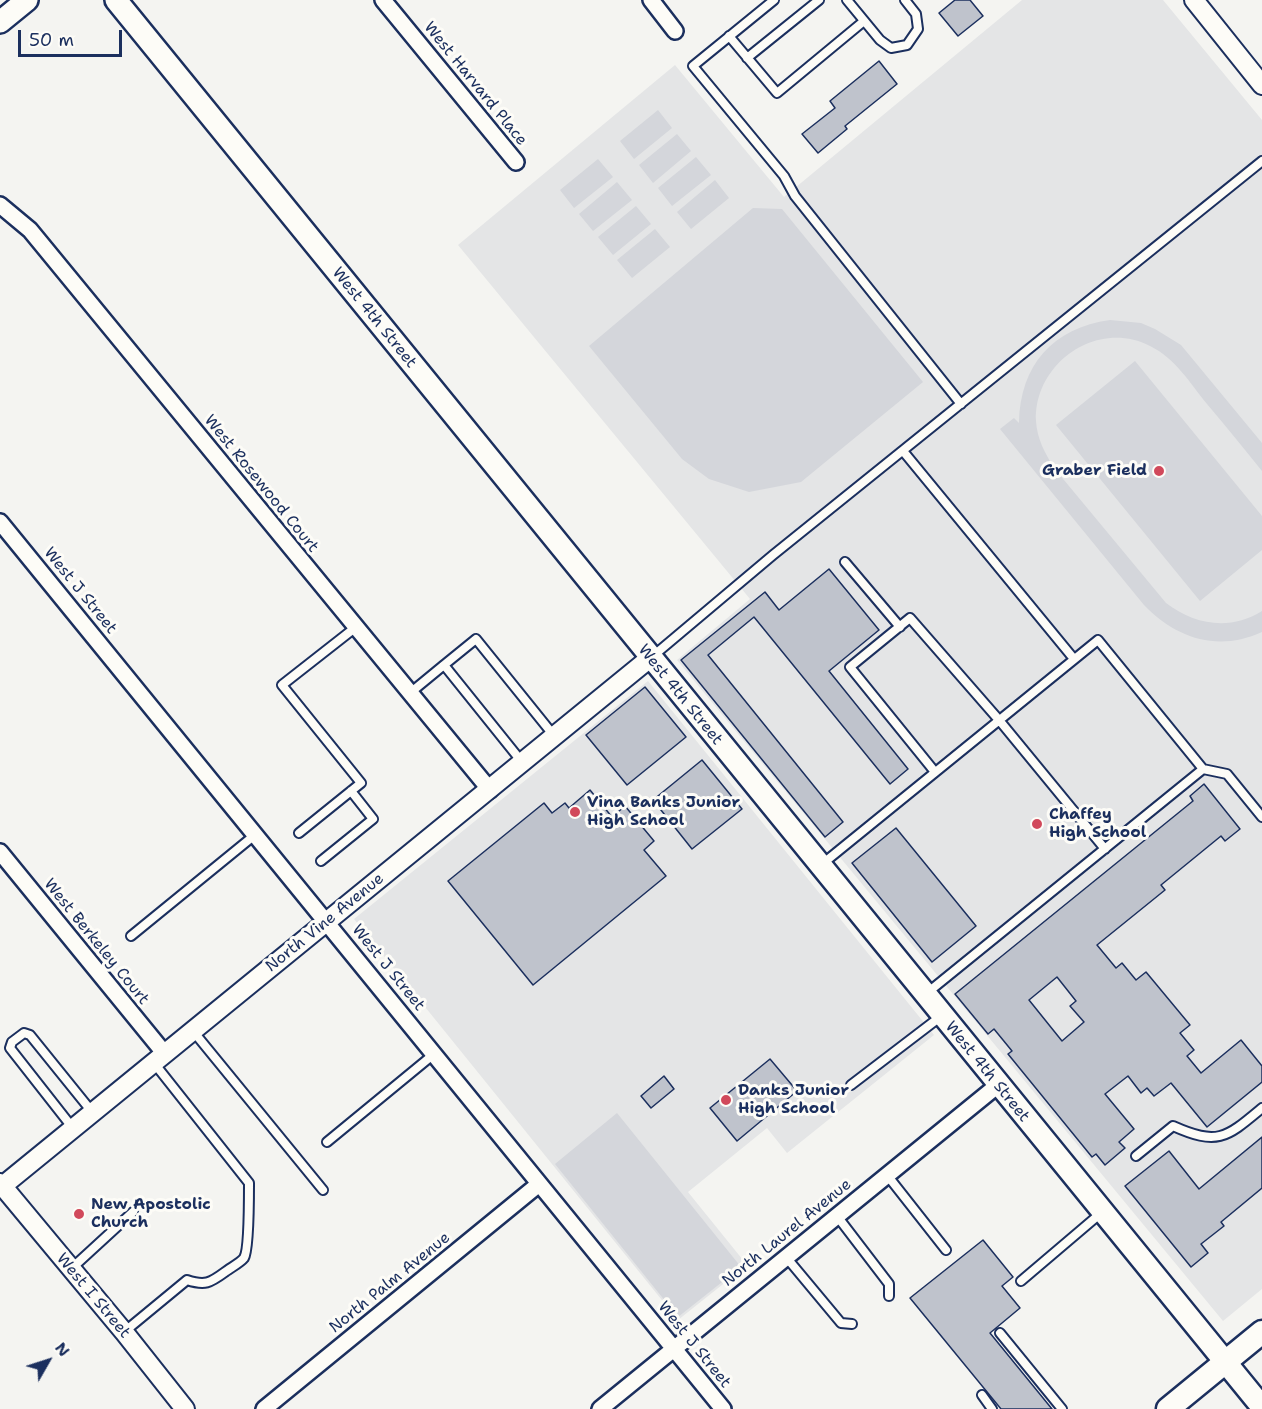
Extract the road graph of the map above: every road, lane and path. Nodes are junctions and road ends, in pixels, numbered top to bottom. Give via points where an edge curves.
1 (27, 0) edge
2 (116, 0) edge
3 (383, 0) edge
4 (651, 0) edge
5 (774, 0) edge
6 (819, 0) edge
7 (847, 0) edge
8 (905, 0) edge
9 (1194, 0) edge
10 (864, 21) junction
11 (0, 22) edge
12 (675, 31) dead end
13 (729, 36) junction
14 (747, 58) junction
15 (1262, 85) edge
16 (1262, 161) edge
17 (516, 162) dead end
18 (0, 205) edge
19 (961, 404) junction
20 (903, 451) junction
21 (0, 522) edge
22 (846, 562) dead end
23 (356, 627) junction
24 (900, 627) junction
25 (650, 658) junction
26 (1074, 659) junction
27 (444, 665) junction
28 (410, 693) junction
29 (999, 720) junction
30 (555, 737) junction
31 (523, 763) junction
32 (1203, 769) junction
33 (935, 772) junction
34 (490, 790) junction
35 (351, 791) junction
36 (1262, 817) edge
37 (299, 833) dead end
38 (256, 834) junction
39 (1104, 849) junction
40 (0, 852) edge
41 (321, 861) dead end
42 (820, 866) junction
43 (327, 921) junction
44 (131, 936) dead end
45 (925, 995) junction
46 (942, 1016) junction
47 (193, 1031) junction
48 (434, 1054) junction
49 (159, 1058) junction
50 (851, 1085) dead end
51 (998, 1085) junction
52 (1262, 1108) edge
53 (93, 1113) junction
54 (73, 1128) junction
55 (327, 1142) dead end
56 (1136, 1156) dead end
57 (887, 1175) junction
58 (539, 1184) junction
59 (1, 1186) edge
60 (323, 1190) dead end
61 (133, 1212) dead end
62 (1102, 1212) junction
63 (837, 1216) junction
64 (946, 1250) dead end
65 (786, 1257) junction
66 (71, 1269) junction
67 (1021, 1281) dead end
68 (889, 1296) dead end
69 (852, 1324) dead end
70 (124, 1332) junction
71 (1262, 1332) edge
72 (1000, 1333) dead end
73 (674, 1349) junction
74 (1225, 1362) junction
75 (982, 1395) dead end
76 (1262, 1407) edge
77 (185, 1409) edge
78 (264, 1409) edge
79 (600, 1409) edge
80 (723, 1409) edge
81 (992, 1409) edge
82 (1062, 1409) edge
83 (1168, 1409) edge

1 - 11 main road
2 - 25 main road, West 4th Street
3 - 17 street, West Harvard Place
4 - 12 street
5 - 13 lane
6 - 14 lane
7 - 10 lane
8 - 10 lane via 916,14 918,29 907,45 891,48
9 - 15 street
10 - 14 lane via 777,93
13 - 14 lane
13 - 19 lane via 693,66
16 - 19 lane
18 - 23 street, West Rosewood Court via 30,230
19 - 20 lane
20 - 25 lane
20 - 26 lane
21 - 38 street, West J Street
22 - 24 lane
23 - 28 street, West Rosewood Court
23 - 35 lane via 282,685 361,783
24 - 29 lane via 910,618
24 - 33 lane via 850,667
25 - 30 street, North Vine Avenue
25 - 42 main road, West 4th Street
26 - 29 lane
26 - 32 lane via 1098,640
27 - 28 lane
27 - 30 lane via 476,639
27 - 31 lane
28 - 34 street, West Rosewood Court
29 - 33 lane
29 - 39 lane
30 - 31 street, North Vine Avenue
31 - 34 street, North Vine Avenue
32 - 36 lane via 1227,774
32 - 39 lane
33 - 42 lane
34 - 43 street, North Vine Avenue
35 - 37 lane
35 - 41 lane via 373,819
38 - 43 street, West J Street
38 - 44 lane
39 - 45 lane
40 - 49 street, West Berkeley Court
42 - 45 main road, West 4th Street
43 - 47 street, North Vine Avenue
43 - 48 street, West J Street
45 - 46 main road, West 4th Street
46 - 50 lane
46 - 51 main road, West 4th Street
47 - 49 street, North Vine Avenue
47 - 60 lane
48 - 55 lane
48 - 58 street, West J Street
49 - 53 street, North Vine Avenue
49 - 70 lane via 249,1183 248,1243 244,1258 213,1282 187,1281
51 - 57 street, North Laurel Avenue
51 - 62 main road, West 4th Street
52 - 56 lane via 1238,1128 1218,1138 1197,1136 1173,1126
53 - 54 street, North Vine Avenue
53 - 54 lane via 30,1035 24,1033 12,1042 10,1048
54 - 59 street, North Vine Avenue
57 - 63 street, North Laurel Avenue
57 - 64 lane
58 - 73 street, West J Street
58 - 78 street, North Palm Avenue
59 - 66 street, West I Street
61 - 66 lane
62 - 67 lane
62 - 74 main road, West 4th Street
63 - 65 street, North Laurel Avenue
63 - 68 lane via 890,1284
65 - 69 lane via 842,1323
65 - 73 street, North Laurel Avenue
66 - 70 street, West I Street
70 - 77 street, West I Street
71 - 74 main road
72 - 82 lane
73 - 79 street, North Laurel Avenue
73 - 80 street, West J Street
74 - 76 main road, West 4th Street
74 - 83 main road
75 - 81 lane

